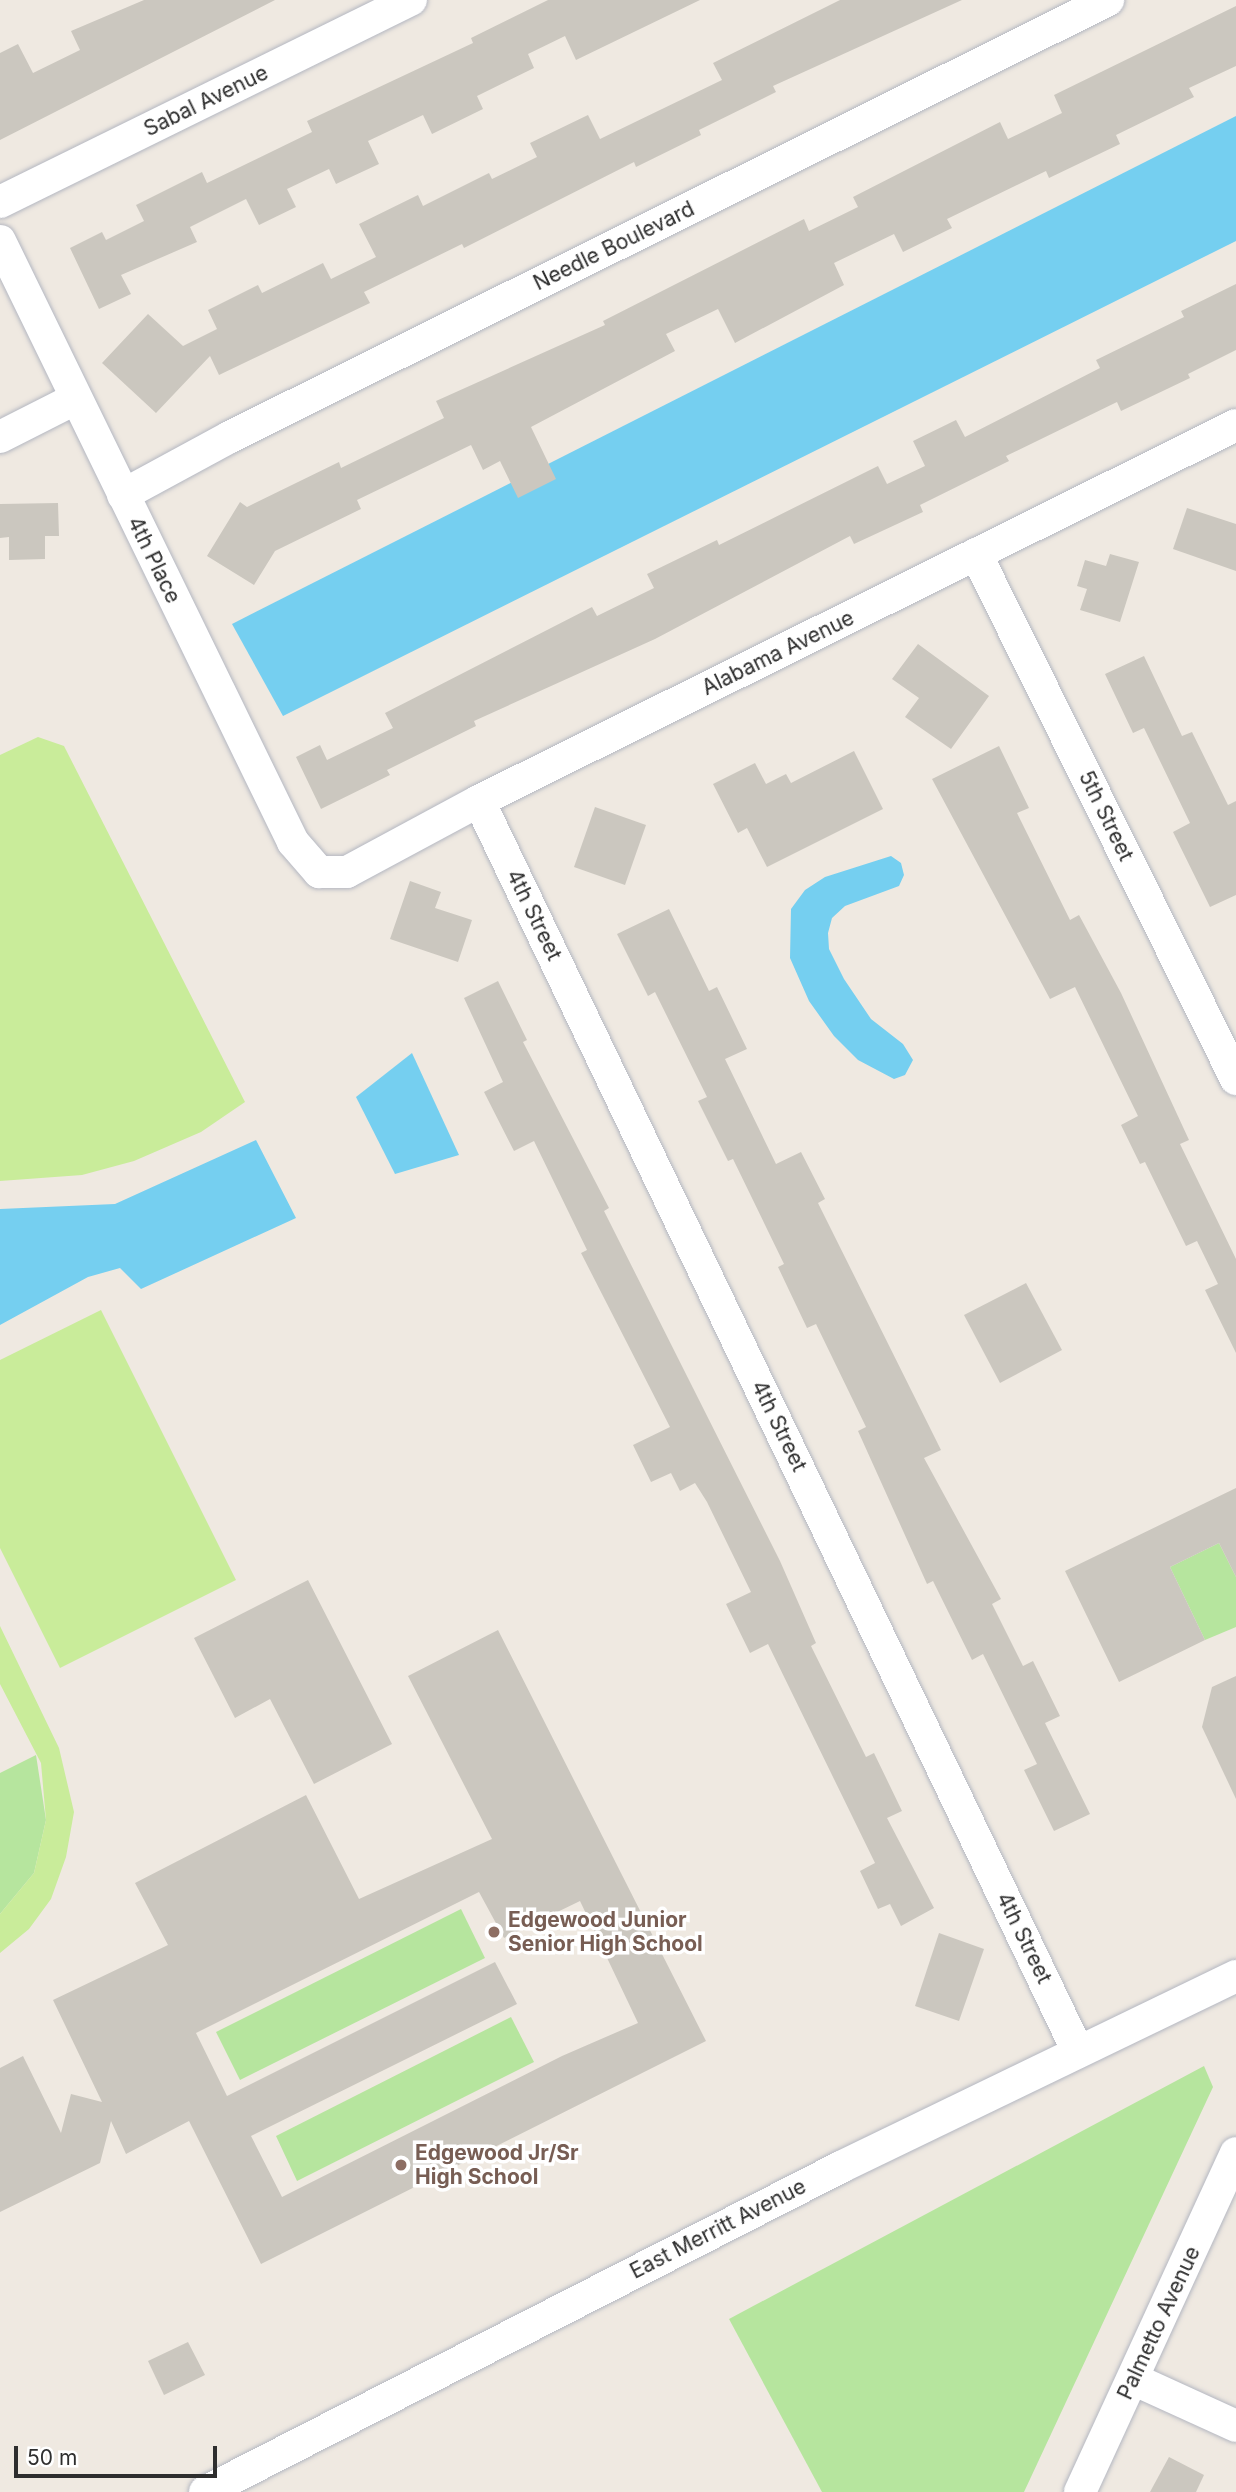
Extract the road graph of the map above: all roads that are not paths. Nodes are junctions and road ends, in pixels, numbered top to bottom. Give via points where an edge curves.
1 (411, 0) edge
2 (1108, 0) edge
3 (0, 202) edge
4 (0, 241) edge
5 (75, 399) junction
6 (1236, 425) edge
7 (0, 437) edge
8 (123, 495) junction
9 (976, 554) junction
10 (479, 801) junction
11 (319, 872) joint
12 (1236, 1079) edge
13 (1236, 1976) edge
14 (1078, 2052) junction
15 (1236, 2153) edge
16 (1133, 2379) junction
17 (1236, 2426) edge
18 (205, 2492) edge
19 (1080, 2492) edge

1 - 3 street, Sabal Avenue
2 - 8 street, Needle Boulevard via 230,437
4 - 5 street, 4th Place
5 - 7 street
5 - 8 street, 4th Place
6 - 9 street, Alabama Avenue
8 - 11 street, 4th Place via 293,842
9 - 10 street, Alabama Avenue
9 - 12 street, 5th Street
10 - 11 street, Alabama Avenue via 347,872
10 - 14 street, 4th Street
13 - 14 street, East Merritt Avenue
14 - 18 street, East Merritt Avenue via 841,2166
15 - 16 street, Palmetto Avenue
16 - 17 street
16 - 19 street, Palmetto Avenue

